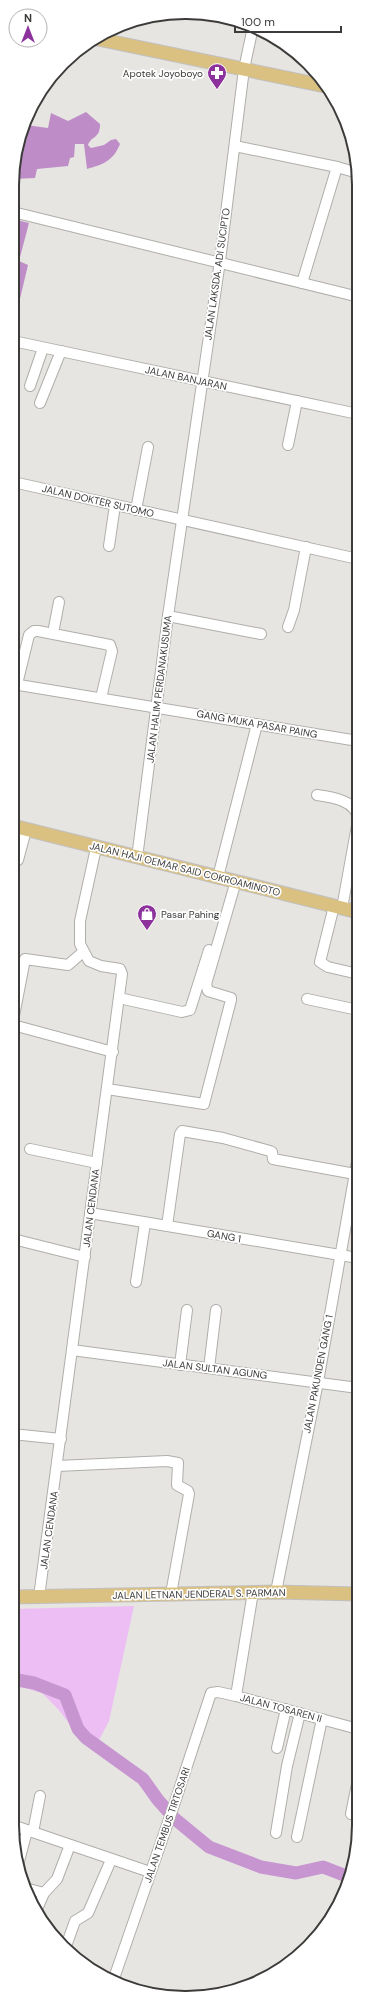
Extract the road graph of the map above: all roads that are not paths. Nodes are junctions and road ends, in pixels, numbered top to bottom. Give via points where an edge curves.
1 (252, 33) edge
2 (104, 40) edge
3 (244, 68) junction
4 (318, 85) edge
5 (235, 146) junction
6 (338, 168) junction
7 (352, 171) edge
8 (19, 213) edge
9 (220, 261) junction
10 (302, 283) junction
11 (352, 296) edge
12 (19, 342) edge
13 (43, 348) junction
14 (61, 351) junction
15 (201, 381) junction
16 (30, 386) dead end
17 (297, 401) junction
18 (40, 403) dead end
19 (352, 413) edge
20 (288, 445) dead end
21 (148, 447) dead end
22 (19, 483) edge
23 (115, 505) junction
24 (136, 510) junction
25 (182, 520) junction
26 (109, 546) dead end
27 (306, 547) junction
28 (352, 558) edge
29 (59, 602) dead end
30 (168, 616) junction
31 (288, 627) dead end
32 (53, 633) junction
33 (261, 634) dead end
34 (19, 670) edge
35 (19, 685) edge
36 (101, 698) junction
37 (157, 706) junction
38 (257, 724) junction
39 (352, 740) edge
40 (317, 795) dead end
41 (352, 808) edge
42 (19, 828) edge
43 (26, 830) junction
44 (352, 846) edge
45 (96, 848) junction
46 (19, 856) edge
47 (137, 858) junction
48 (228, 879) junction
49 (338, 907) junction
50 (352, 910) edge
51 (83, 952) junction
52 (352, 972) edge
53 (19, 987) edge
54 (119, 998) junction
55 (307, 999) dead end
56 (352, 1009) edge
57 (19, 1026) edge
58 (113, 1052) junction
59 (107, 1088) junction
60 (30, 1149) dead end
61 (97, 1163) junction
62 (352, 1173) edge
63 (352, 1192) edge
64 (90, 1214) junction
65 (146, 1222) junction
66 (167, 1226) junction
67 (19, 1241) edge
68 (341, 1256) junction
69 (85, 1257) junction
70 (352, 1257) edge
71 (136, 1282) dead end
72 (187, 1310) dead end
73 (216, 1310) dead end
74 (72, 1350) junction
75 (180, 1364) junction
76 (209, 1368) junction
77 (318, 1382) junction
78 (352, 1387) edge
79 (19, 1435) edge
80 (60, 1440) junction
81 (57, 1466) junction
82 (254, 1592) junction
83 (276, 1592) junction
84 (171, 1594) junction
85 (352, 1594) edge
86 (19, 1597) edge
87 (40, 1597) junction
88 (236, 1696) junction
89 (286, 1709) junction
90 (300, 1713) junction
91 (322, 1719) junction
92 (352, 1728) edge
93 (277, 1748) dead end
94 (40, 1796) dead end
95 (352, 1809) edge
96 (351, 1814) dead end
97 (19, 1828) edge
98 (30, 1832) junction
99 (276, 1833) dead end
100 (297, 1837) dead end
101 (70, 1846) junction
102 (22, 1854) edge
103 (111, 1860) junction
104 (150, 1872) junction
105 (33, 1891) edge
106 (44, 1894) junction
107 (39, 1904) edge
108 (68, 1942) edge
109 (115, 1975) edge

1 - 3 street, JALAN LAKSDA. ADI SUCIPTO
2 - 3 main road
3 - 4 main road
3 - 5 street, JALAN LAKSDA. ADI SUCIPTO
5 - 6 street
5 - 9 street, JALAN LAKSDA. ADI SUCIPTO
6 - 7 street
6 - 10 street
8 - 9 street
9 - 10 street
9 - 15 street, JALAN LAKSDA. ADI SUCIPTO
10 - 11 street
12 - 13 street, JALAN BANJARAN
13 - 14 street, JALAN BANJARAN
13 - 16 street
14 - 15 street, JALAN BANJARAN
14 - 18 street
15 - 17 street, JALAN BANJARAN
15 - 25 street, JALAN LAKSDA. ADI SUCIPTO
17 - 19 street, JALAN BANJARAN
17 - 20 street
21 - 24 street
22 - 23 street, JALAN DOKTER SUTOMO
23 - 24 street, JALAN DOKTER SUTOMO
23 - 26 street
24 - 25 street, JALAN DOKTER SUTOMO
25 - 27 street, JALAN DOKTER SUTOMO
25 - 30 street, JALAN HALIM PERDANAKUSUMA
27 - 28 street, JALAN DOKTER SUTOMO
27 - 31 street via 294,610
29 - 32 street
30 - 33 street
30 - 37 street, JALAN HALIM PERDANAKUSUMA
32 - 34 street via 34,631 29,635
32 - 36 street via 112,646
35 - 36 street, GANG MUKA PASAR PAING
36 - 37 street, GANG MUKA PASAR PAING
37 - 38 street, GANG MUKA PASAR PAING
37 - 47 street, JALAN HALIM PERDANAKUSUMA
38 - 39 street, GANG MUKA PASAR PAING
38 - 48 street
40 - 41 street via 346,803
42 - 43 main road, JALAN HAJI OEMAR SAID COKROAMINOTO
43 - 45 main road, JALAN HAJI OEMAR SAID COKROAMINOTO
43 - 46 street
44 - 49 street
45 - 47 main road, JALAN HAJI OEMAR SAID COKROAMINOTO
45 - 51 street via 79,928
47 - 48 main road, JALAN HAJI OEMAR SAID COKROAMINOTO
48 - 49 main road, JALAN HAJI OEMAR SAID COKROAMINOTO
48 - 54 street via 190,1010 182,1012
48 - 59 street via 206,984 208,991 230,996 231,1000 204,1104
49 - 50 main road, JALAN HAJI OEMAR SAID COKROAMINOTO
49 - 52 street via 320,962
51 - 53 street via 68,965 24,959
51 - 54 street, JALAN CENDANA via 93,963 122,970
54 - 58 street, JALAN CENDANA
55 - 56 street
57 - 58 street
58 - 59 street, JALAN CENDANA
59 - 61 street, JALAN CENDANA
60 - 61 street
61 - 64 street, JALAN CENDANA
62 - 66 street via 273,1159 270,1151 223,1138 182,1131 174,1166
63 - 68 street, JALAN PAKUNDEN GANG 1
64 - 65 street, GANG 1
64 - 69 street, JALAN CENDANA
65 - 66 street, GANG 1
65 - 71 street
66 - 68 street, GANG 1
67 - 69 street
68 - 70 street, GANG 1
68 - 77 street, JALAN PAKUNDEN GANG 1
69 - 74 street, JALAN CENDANA
72 - 75 street
73 - 76 street
74 - 75 street, JALAN SULTAN AGUNG
74 - 80 street, JALAN CENDANA
75 - 76 street, JALAN SULTAN AGUNG
76 - 77 street, JALAN SULTAN AGUNG
77 - 78 street, JALAN SULTAN AGUNG
77 - 83 street, JALAN PAKUNDEN GANG 1
79 - 80 street
80 - 81 street, JALAN CENDANA
81 - 84 street via 167,1461 178,1463 177,1485 189,1494
81 - 87 street, JALAN CENDANA
82 - 83 main road, JALAN LETNAN JENDERAL S. PARMAN
82 - 84 main road, JALAN LETNAN JENDERAL S. PARMAN
82 - 88 street, JALAN TOSAREN II
83 - 85 main road, JALAN LETNAN JENDERAL S. PARMAN
84 - 87 main road, JALAN LETNAN JENDERAL S. PARMAN
86 - 87 main road, JALAN LETNAN JENDERAL S. PARMAN
88 - 89 street, JALAN TOSAREN II
88 - 104 street, JALAN TEMBUS TIRTOSARI via 210,1693
89 - 90 street, JALAN TOSAREN II
89 - 93 street
90 - 91 street, JALAN TOSAREN II
90 - 99 street via 287,1766
91 - 92 street, JALAN TOSAREN II
91 - 100 street
94 - 98 street
95 - 96 street
97 - 98 street
98 - 101 street
98 - 102 street
101 - 103 street
101 - 106 street via 58,1879
103 - 104 street
103 - 108 street via 88,1913 75,1921
104 - 109 street, JALAN TEMBUS TIRTOSARI
105 - 106 street
106 - 107 street

